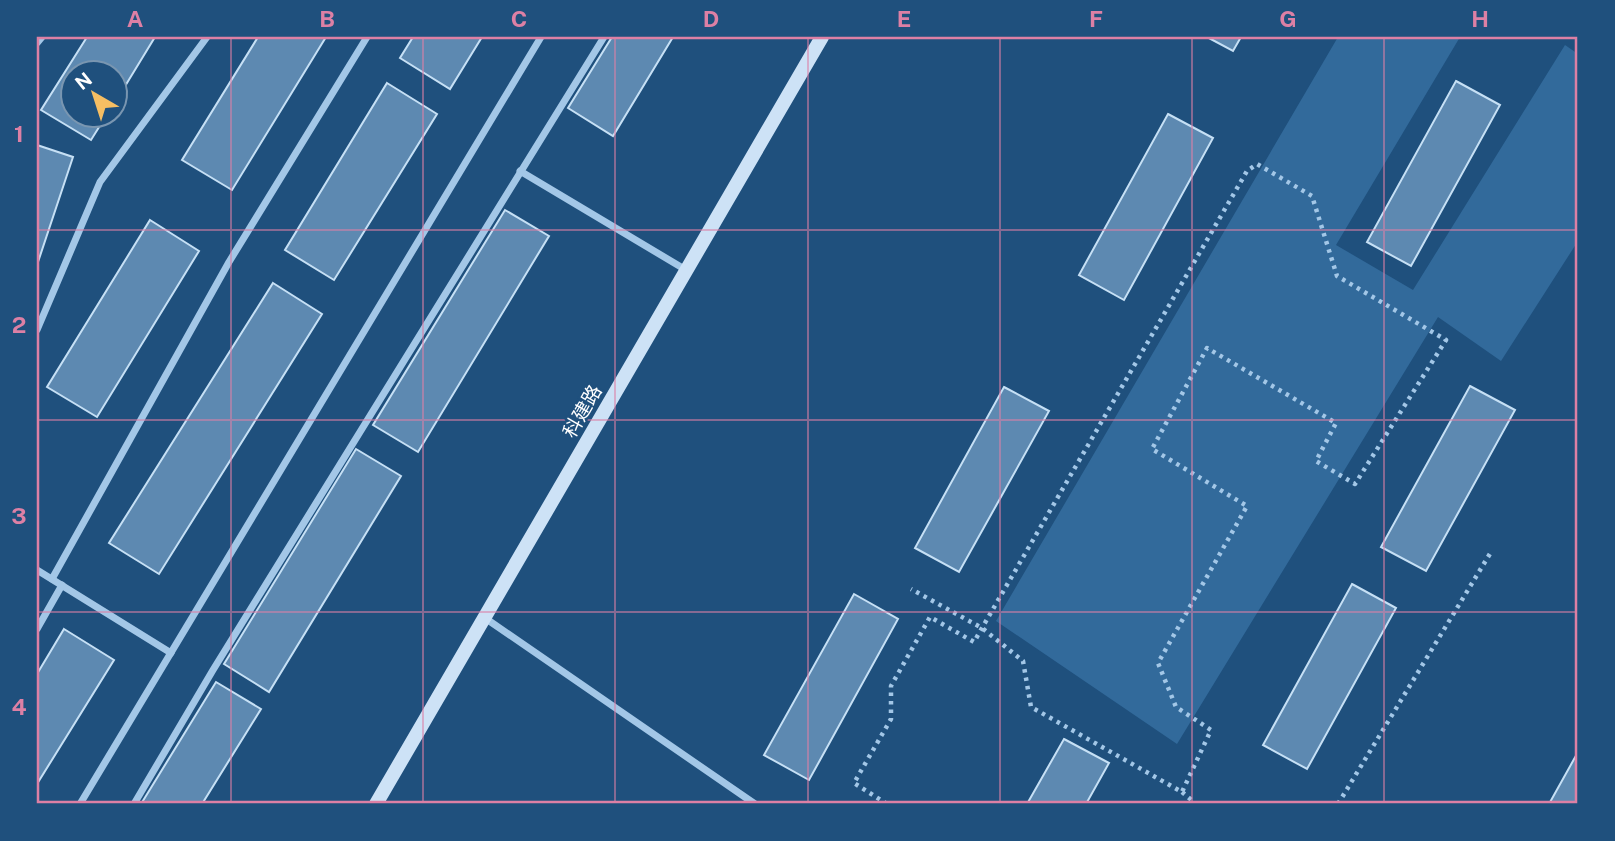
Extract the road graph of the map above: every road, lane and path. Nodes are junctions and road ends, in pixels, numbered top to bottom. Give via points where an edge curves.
1 (42, 37) edge
2 (206, 37) edge
3 (367, 37) edge
4 (541, 37) edge
5 (604, 37) edge
6 (822, 37) edge
7 (37, 43) edge
8 (520, 171) junction
9 (686, 271) junction
10 (37, 330) edge
11 (1491, 552) dead end
12 (37, 570) edge
13 (52, 579) junction
14 (62, 585) junction
15 (911, 589) dead end
16 (484, 618) junction
17 (982, 628) junction
18 (37, 629) edge
19 (171, 653) junction
20 (1182, 792) junction
21 (80, 804) edge
22 (134, 804) edge
23 (376, 804) edge
24 (755, 804) edge
25 (887, 804) edge
26 (1196, 804) edge
27 (1338, 804) edge

1 - 7 street
2 - 10 street via 100,182
3 - 13 street via 229,262
4 - 19 street
5 - 8 street
6 - 9 main road, 科建路
8 - 9 street
8 - 22 street
9 - 16 main road, 科建路
11 - 27 path
12 - 13 street
13 - 14 street
14 - 18 street
14 - 19 street
15 - 17 path
16 - 23 main road, 科建路
16 - 24 street
17 - 20 path via 1023,661 1031,707
17 - 20 path via 1247,171 1257,164 1312,196 1337,275 1446,340 1355,484 1316,461 1336,423 1207,348 1152,449 1247,506 1158,663 1176,707 1211,730
17 - 25 path via 974,642 929,617 891,686 891,719 853,783
19 - 21 street
20 - 26 path

